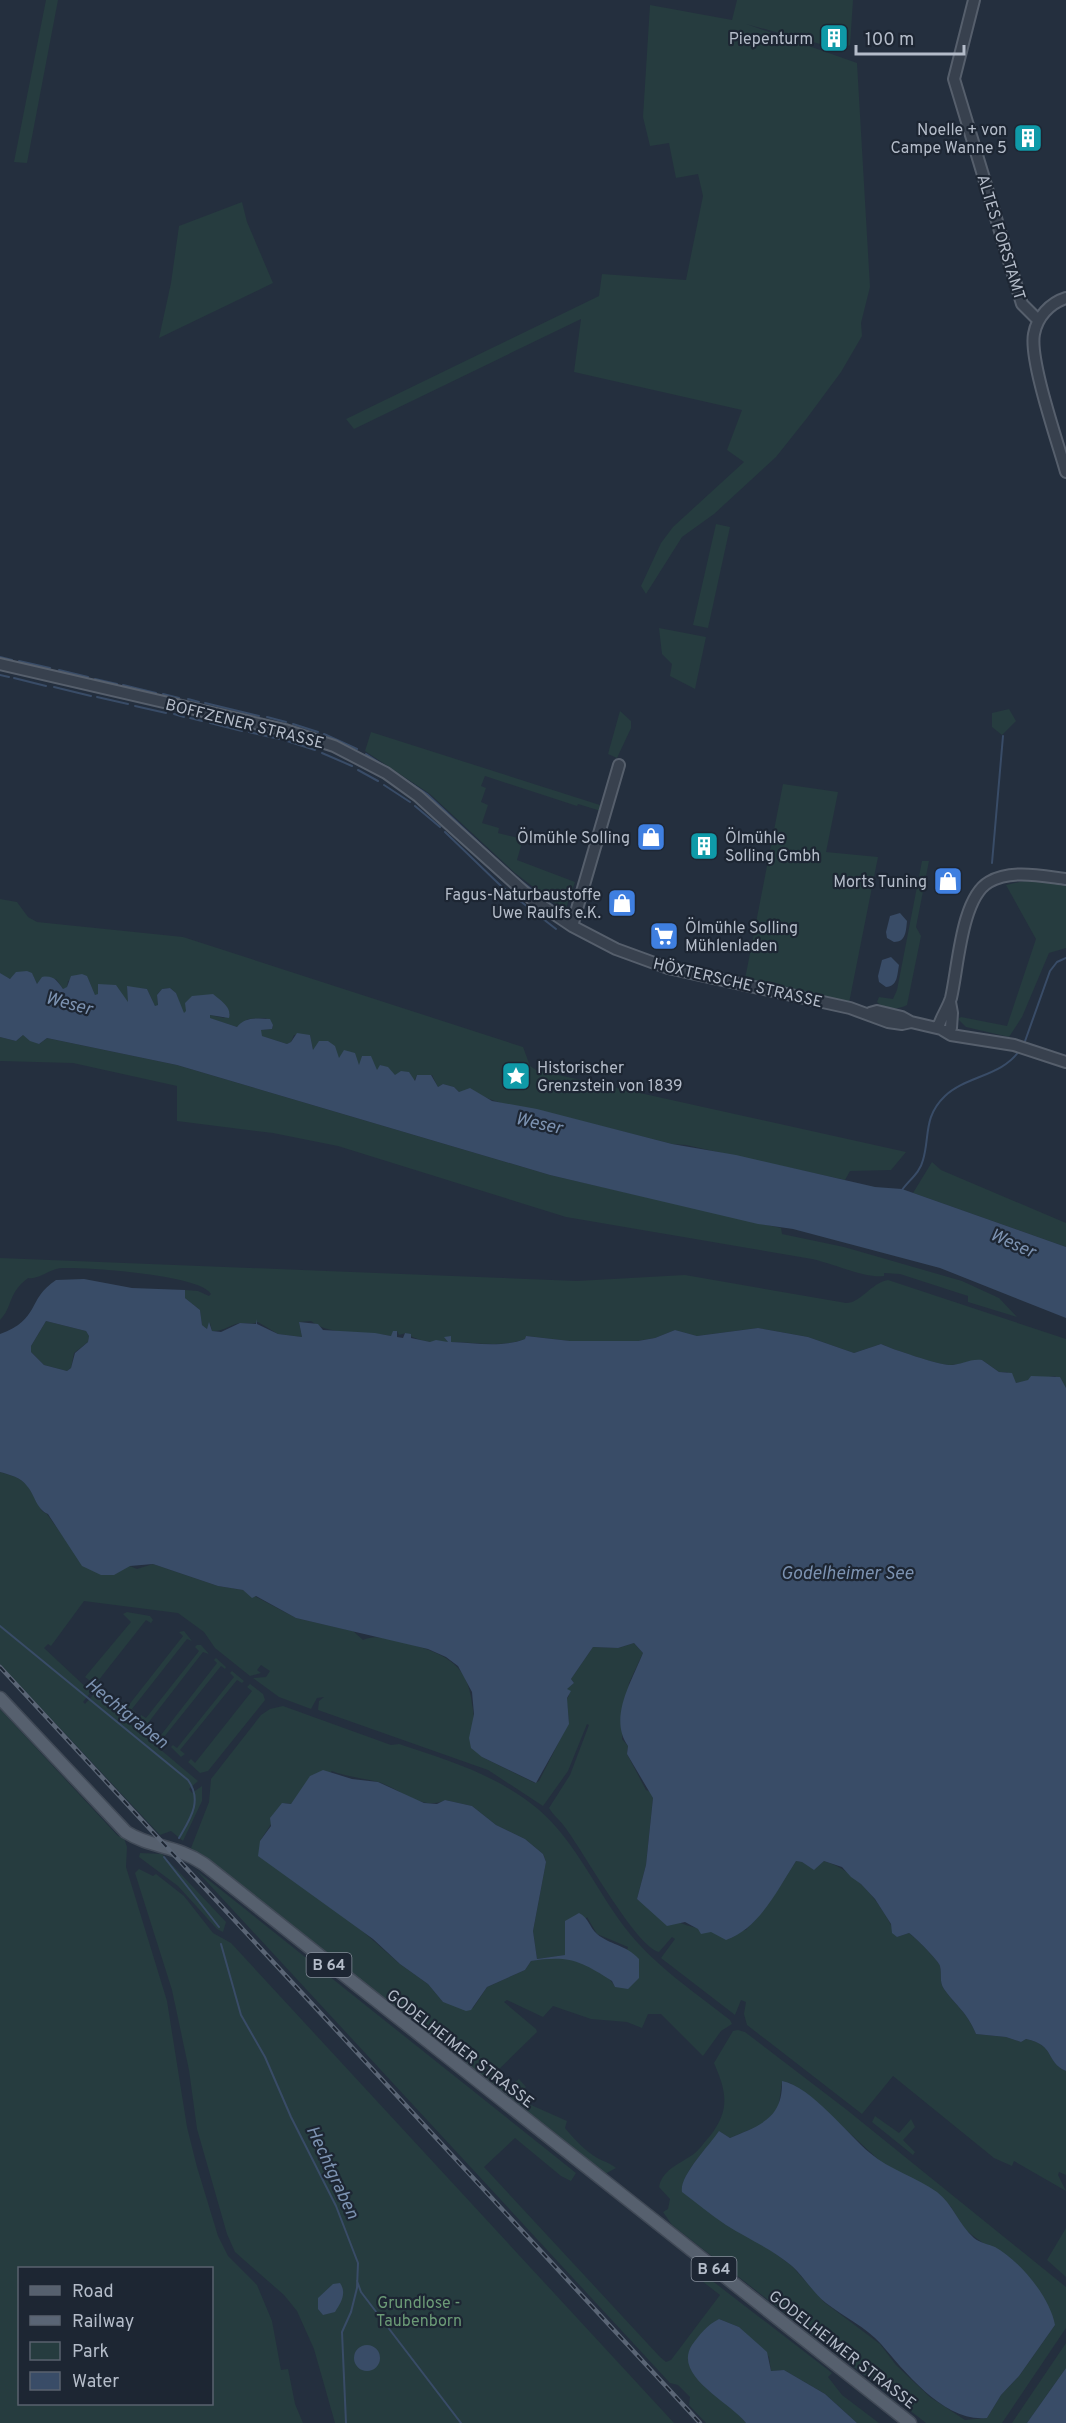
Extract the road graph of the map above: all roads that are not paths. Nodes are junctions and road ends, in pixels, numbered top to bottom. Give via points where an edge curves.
1 (974, 0) edge
2 (1066, 298) edge
3 (1038, 320) junction
4 (1066, 472) edge
5 (0, 664) edge
6 (619, 765) dead end
7 (1066, 879) edge
8 (574, 927) junction
9 (943, 1028) junction
10 (1066, 1062) edge
11 (0, 1698) edge
12 (910, 2423) edge

1 - 3 street, ALTES FORSTAMT via 954,79 1022,304
2 - 3 street via 1048,308
3 - 4 street via 1032,350
5 - 8 street, BOFFZENER STRASSE via 287,731 339,749 386,773 418,796 507,878
6 - 8 street
7 - 9 street via 1002,876 980,888 969,910 950,1002 952,1013
8 - 9 street, HÖXTERSCHE STRASSE via 616,949 668,968 870,1013 888,1022
9 - 10 street, HÖXTERSCHE STRASSE
11 - 12 main road, GODELHEIMER STRASSE / B 64 via 126,1832 184,1852 204,1864

